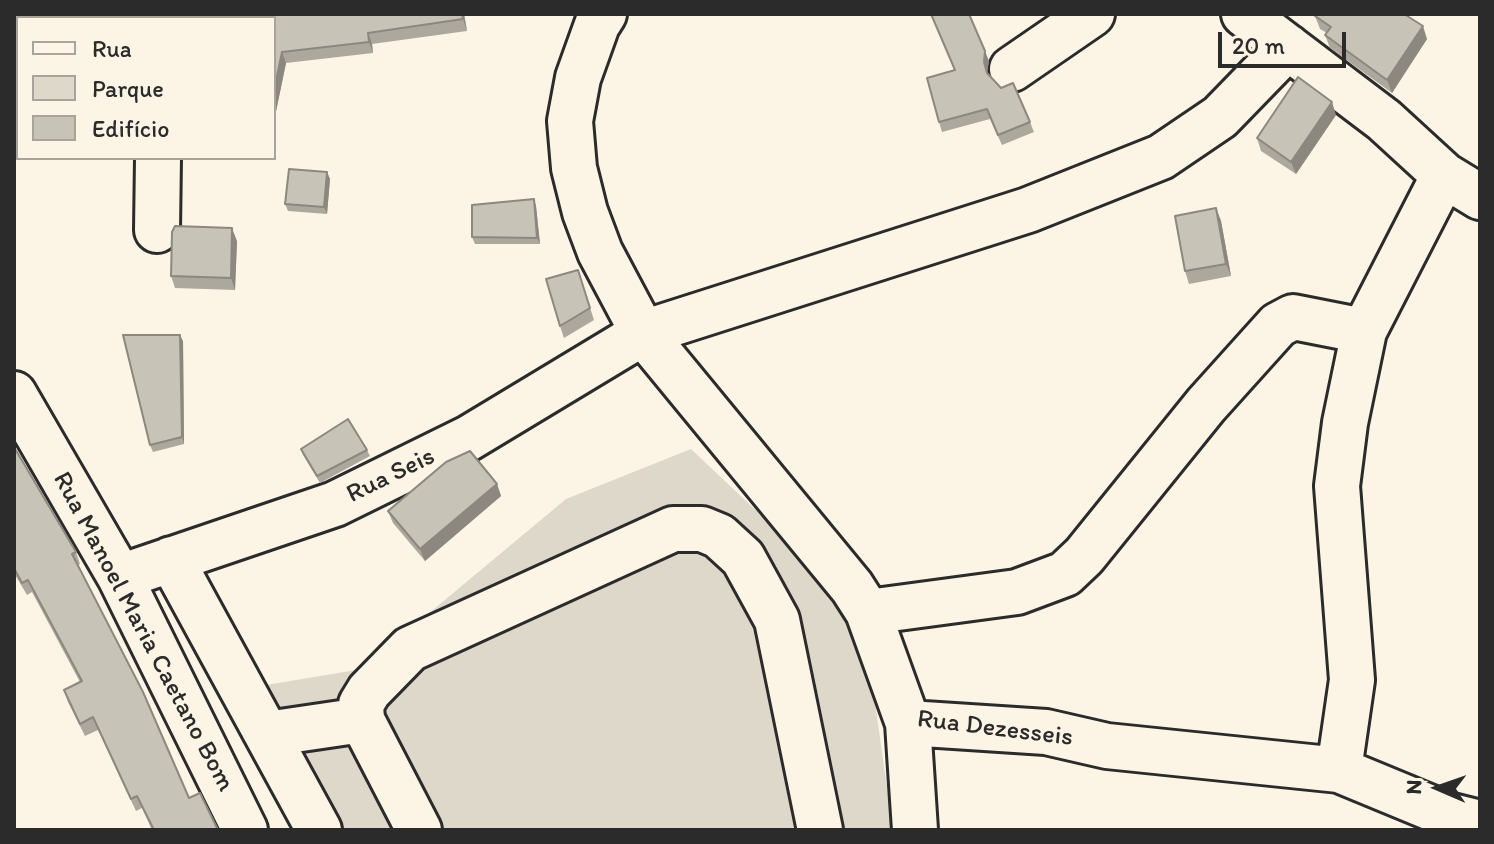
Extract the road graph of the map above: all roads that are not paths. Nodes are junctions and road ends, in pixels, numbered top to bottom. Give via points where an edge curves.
1 (604, 14) edge
2 (1092, 14) edge
3 (1244, 14) edge
4 (1288, 47) junction
5 (1012, 69) dead end
6 (158, 160) edge
7 (1462, 186) edge
8 (157, 230) dead end
9 (1364, 331) junction
10 (643, 333) junction
11 (14, 394) edge
12 (171, 559) junction
13 (120, 577) junction
14 (868, 612) junction
15 (362, 720) junction
16 (908, 723) junction
17 (267, 734) junction
18 (1339, 770) junction
19 (1458, 822) edge
20 (245, 830) edge
21 (319, 830) edge
22 (419, 830) edge
23 (820, 830) edge
24 (915, 830) edge

1 - 10 street, Rua Dezesseis via 578,78 570,121 574,168 600,252
2 - 5 street
3 - 4 street
4 - 7 street
4 - 10 street, Rua Seis via 1220,117 1161,157 1028,210
6 - 8 street
7 - 9 street
9 - 14 street via 1293,317 1278,325 1065,574 1017,592
9 - 18 street via 1337,486 1352,680
10 - 12 street, Rua Seis via 469,438 335,504
10 - 14 street, Rua Dezesseis
11 - 13 street, Rua Manoel Maria Caetano Bom
12 - 13 street, Rua Seis
12 - 17 street
13 - 20 street, Rua Manoel Maria Caetano Bom
14 - 16 street, Rua Dezesseis
15 - 17 street
15 - 22 street
15 - 23 street via 361,704 369,691 410,649 673,529 702,529 719,536 743,558 777,620
16 - 18 street, Rua Dezesseis via 1046,732 1107,746
16 - 24 street
17 - 21 street
18 - 19 street, Rua Dezesseis

